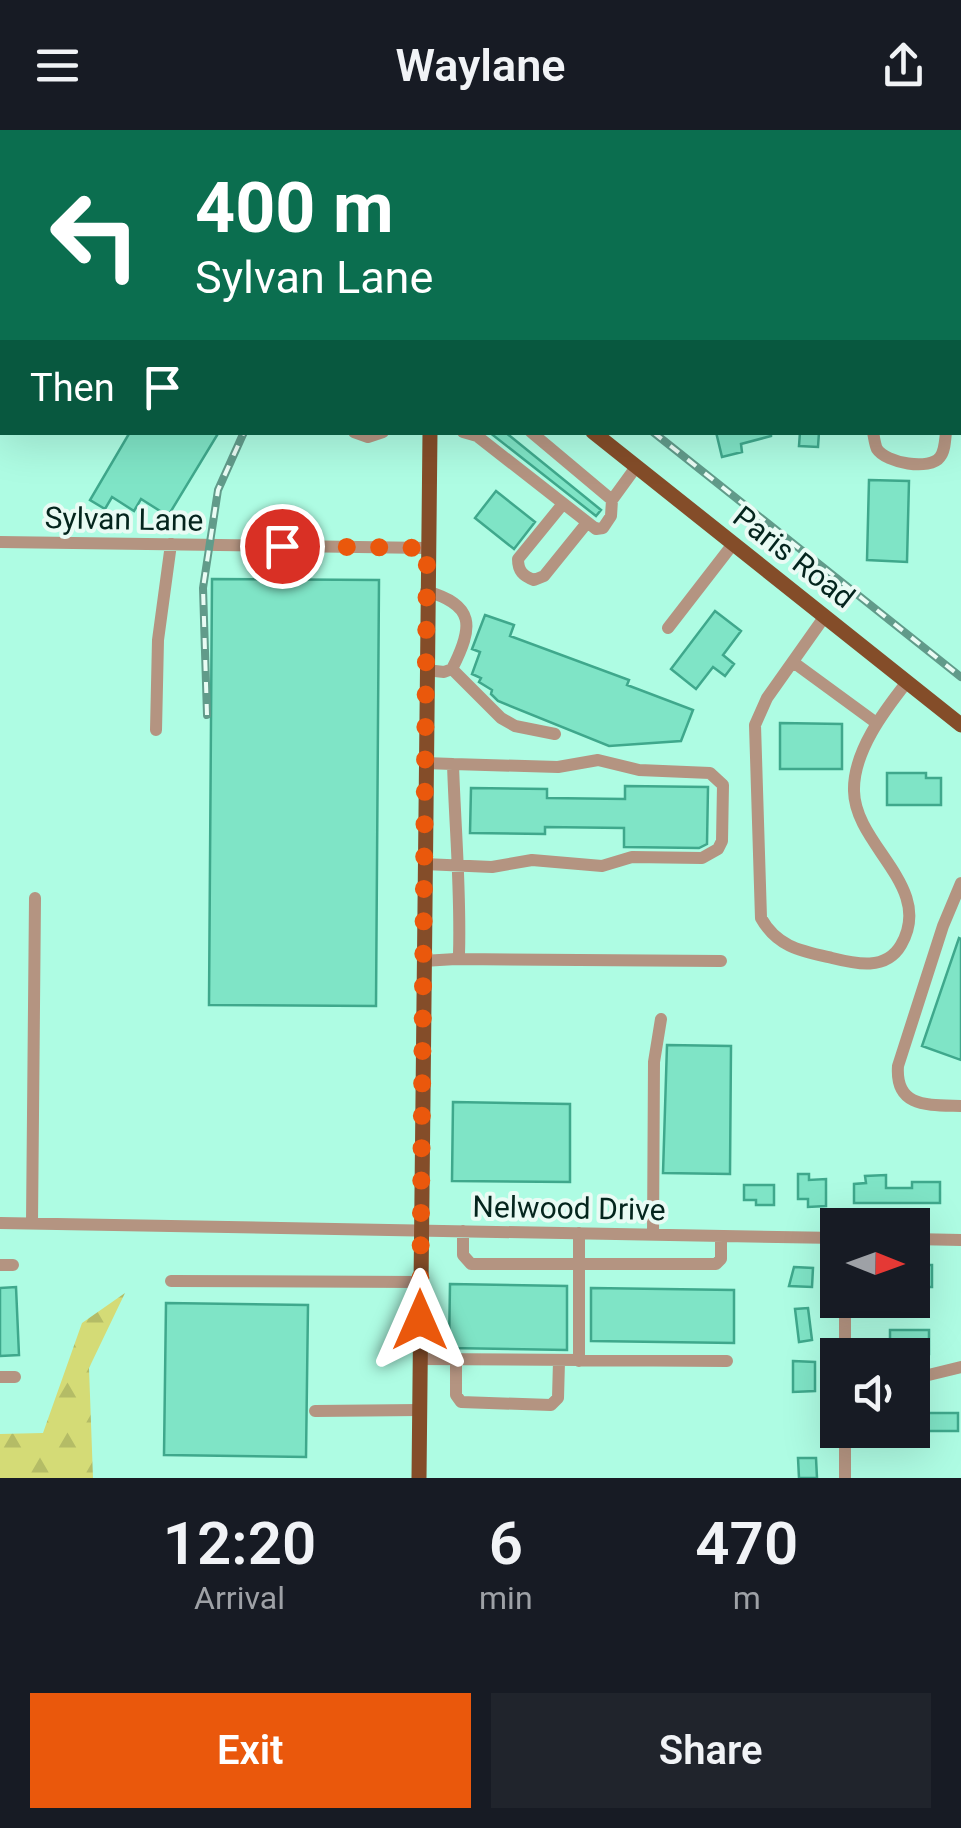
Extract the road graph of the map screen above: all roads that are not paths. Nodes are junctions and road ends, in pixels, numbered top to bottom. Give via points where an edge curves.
1 (430, 435) edge
2 (474, 435) edge
3 (535, 435) edge
4 (597, 435) edge
5 (874, 435) edge
6 (946, 435) edge
7 (636, 467) junction
8 (612, 500) junction
9 (562, 505) junction
10 (586, 524) junction
11 (0, 542) edge
12 (170, 544) junction
13 (733, 544) junction
14 (427, 548) junction
15 (426, 591) junction
16 (824, 616) junction
17 (668, 628) dead end
18 (792, 662) junction
19 (452, 669) junction
20 (426, 670) junction
21 (907, 682) junction
22 (875, 722) junction
23 (961, 725) edge
24 (156, 730) dead end
25 (555, 734) dead end
26 (424, 763) junction
27 (453, 764) junction
28 (424, 864) junction
29 (456, 865) junction
30 (961, 883) edge
31 (35, 898) dead end
32 (456, 960) junction
33 (423, 961) junction
34 (721, 962) dead end
35 (661, 1019) dead end
36 (961, 1106) edge
37 (0, 1223) edge
38 (32, 1223) junction
39 (420, 1230) junction
40 (464, 1231) junction
41 (579, 1234) junction
42 (654, 1235) junction
43 (721, 1236) junction
44 (820, 1238) edge
45 (930, 1239) edge
46 (961, 1240) edge
47 (580, 1265) junction
48 (171, 1281) dead end
49 (420, 1282) junction
50 (420, 1359) junction
51 (456, 1360) junction
52 (559, 1361) junction
53 (579, 1361) junction
54 (727, 1361) dead end
55 (961, 1367) edge
56 (930, 1375) edge
57 (0, 1377) edge
58 (15, 1377) dead end
59 (419, 1410) junction
60 (315, 1411) dead end
61 (845, 1448) edge
62 (419, 1478) edge
63 (844, 1478) edge

1 - 14 main road
2 - 9 street
3 - 8 street
4 - 7 main road, Paris Road
5 - 6 street via 883,454 929,464 938,461
7 - 8 street
7 - 13 main road, Paris Road
8 - 10 street via 603,528
9 - 10 street
9 - 10 street via 518,559 526,577 540,580
11 - 12 street, Sylvan Lane
12 - 14 street, Sylvan Lane
12 - 24 street
13 - 16 main road, Paris Road
13 - 17 street
14 - 15 main road
15 - 19 street via 449,598 465,615 464,641
15 - 20 main road
16 - 18 street
16 - 21 main road, Paris Road
18 - 22 street
18 - 22 street via 754,725 762,918 782,942 869,964 891,958 909,926 895,870 855,806 854,786
19 - 20 street
19 - 25 street via 502,718
20 - 26 main road
21 - 22 street
21 - 23 main road, Paris Road
26 - 27 street
26 - 28 main road
27 - 29 street
27 - 29 street via 558,767 598,760 639,770 710,773 723,785 722,841 702,858 632,857 602,866 532,860
28 - 29 street
28 - 33 main road
29 - 32 street
30 - 36 street via 897,1083 914,1101
31 - 38 street
32 - 33 street
32 - 34 street
33 - 39 main road
35 - 42 street via 654,1062
37 - 38 street, Nelwood Drive
38 - 39 street, Nelwood Drive
39 - 40 street, Nelwood Drive
39 - 49 main road
40 - 41 street, Nelwood Drive
40 - 47 street via 464,1256 471,1264
41 - 42 street, Nelwood Drive
41 - 47 street
42 - 43 street, Nelwood Drive
43 - 44 street, Nelwood Drive
43 - 47 street via 716,1264
45 - 46 street
47 - 53 street
48 - 49 street
49 - 50 main road
50 - 51 street
50 - 59 main road
51 - 52 street
51 - 52 street via 461,1402 551,1405 558,1398
52 - 53 street
53 - 54 street
55 - 56 street
57 - 58 street
59 - 60 street
59 - 62 main road
61 - 63 street

